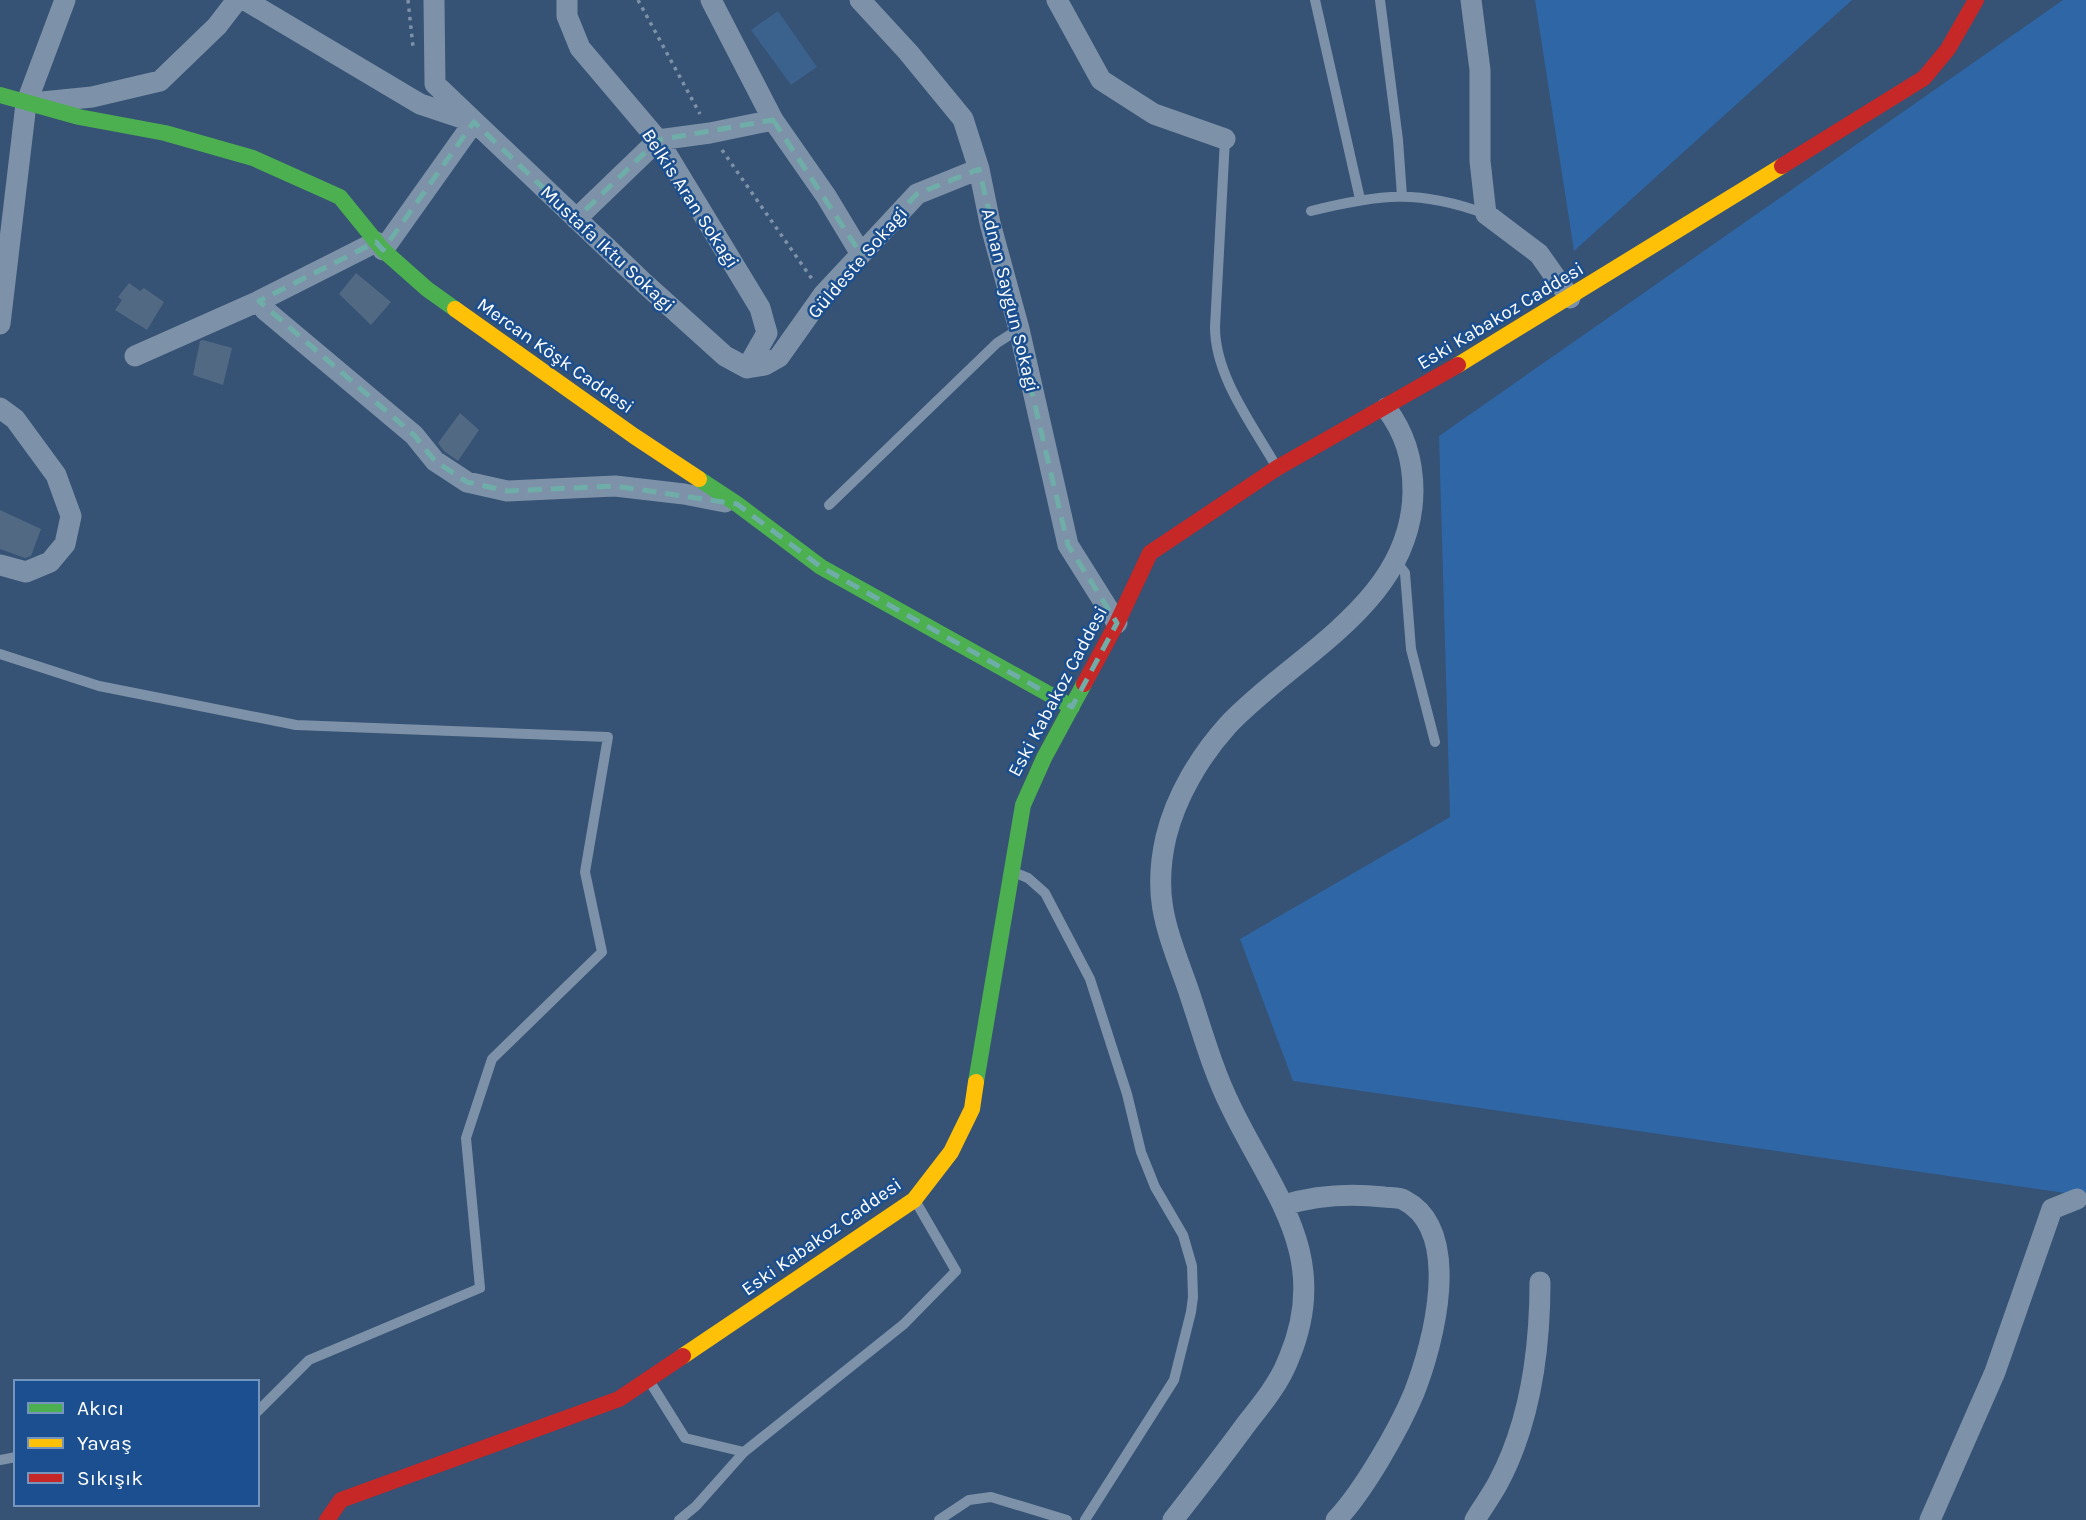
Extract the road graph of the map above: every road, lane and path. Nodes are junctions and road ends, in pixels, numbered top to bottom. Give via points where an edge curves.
1 (237, 0) edge
2 (245, 0) edge
3 (434, 0) edge
4 (567, 0) edge
5 (711, 0) edge
6 (860, 0) edge
7 (1057, 0) edge
8 (1315, 0) edge
9 (1380, 0) edge
10 (1471, 0) edge
11 (1976, 0) edge
12 (58, 4) edge
13 (0, 94) edge
14 (26, 104) junction
15 (773, 120) junction
16 (474, 122) junction
17 (1225, 139) joint
18 (658, 140) junction
19 (979, 169) junction
20 (1402, 196) junction
21 (1360, 199) junction
22 (1311, 211) dead end
23 (1486, 214) junction
24 (576, 219) junction
25 (379, 246) junction
26 (861, 254) junction
27 (1570, 298) junction
28 (259, 301) junction
29 (0, 324) edge
30 (1019, 329) junction
31 (135, 356) dead end
32 (747, 368) junction
33 (1385, 408) junction
34 (8, 413) edge
35 (1277, 468) junction
36 (737, 504) junction
37 (829, 505) dead end
38 (1396, 561) junction
39 (0, 565) edge
40 (1117, 623) junction
41 (0, 654) edge
42 (1072, 706) junction
43 (1436, 741) dead end
44 (1010, 871) junction
45 (2077, 1199) dead end
46 (914, 1200) junction
47 (1284, 1205) junction
48 (1540, 1282) dead end
49 (649, 1379) junction
50 (259, 1410) edge
51 (744, 1452) junction
52 (1344, 1517) edge
53 (327, 1520) edge
54 (680, 1520) edge
55 (939, 1520) edge
56 (1067, 1520) edge
57 (1085, 1520) edge
58 (1173, 1520) edge
59 (1475, 1520) edge
60 (1930, 1520) edge

1 - 14 street via 160,81 92,97
2 - 16 street, Mustafa Iktu Sokagi via 420,104
3 - 16 street, Mustafa Iktu Sokagi via 435,83
4 - 18 street, Belkis Aran Sokagi via 567,16 580,48
5 - 15 street
6 - 19 street, Adnan Saygun Sokagi via 962,119
7 - 17 street via 1101,80 1154,114
8 - 21 lane
9 - 20 lane
10 - 23 street via 1480,70 1479,161
11 - 27 street, Eski Kabakoz Caddesi via 1948,50 1924,78
12 - 14 street
13 - 14 street, Mercan Köşk Caddesi
14 - 25 street, Mercan Köşk Caddesi via 164,133 253,158 340,197
14 - 29 street
15 - 18 street
15 - 26 street
16 - 24 street, Mustafa Iktu Sokagi
16 - 25 street
17 - 35 lane via 1216,348 1221,368
18 - 24 street
18 - 32 street, Belkis Aran Sokagi via 760,308 767,333
19 - 26 street, Güldeste Sokagi via 917,194
19 - 30 street, Adnan Saygun Sokagi
20 - 21 lane
20 - 23 lane via 1444,201
21 - 22 lane
23 - 27 street via 1539,254
24 - 32 street, Mustafa Iktu Sokagi via 725,356
25 - 28 street
25 - 36 street, Mercan Köşk Caddesi via 427,289
26 - 32 street, Güldeste Sokagi via 823,295 779,357
27 - 33 street, Eski Kabakoz Caddesi
28 - 31 street
28 - 36 street via 414,435 435,461 467,482 507,491 615,486
30 - 37 lane via 997,343
30 - 40 street, Adnan Saygun Sokagi via 1068,545
33 - 35 street, Eski Kabakoz Caddesi
33 - 38 street via 1409,449 1413,476 1413,506
34 - 39 street via 56,475 72,516 65,544 50,562 26,572
35 - 40 street, Eski Kabakoz Caddesi via 1150,554
36 - 42 street, Mercan Köşk Caddesi via 821,567
38 - 43 lane via 1405,573 1411,649
38 - 47 street via 1381,585 1335,632 1244,709 1219,737 1180,800 1160,869 1163,919 1219,1079
40 - 42 street, Eski Kabakoz Caddesi
41 - 50 lane via 99,685 296,725 608,737 584,872 602,952 492,1059 466,1138 480,1288 309,1360
42 - 44 street, Eski Kabakoz Caddesi via 1023,805
44 - 46 street, Eski Kabakoz Caddesi via 972,1109 951,1152
44 - 57 lane via 1028,878 1045,893 1090,979 1141,1152 1183,1235 1192,1266 1194,1297 1174,1380
45 - 60 street via 2052,1209 1995,1373
46 - 49 street, Eski Kabakoz Caddesi
46 - 51 lane via 957,1271 904,1324
47 - 52 street via 1340,1194 1402,1199 1421,1214 1437,1243 1437,1301 1422,1371 1404,1416
47 - 58 street via 1303,1262 1304,1294 1292,1351 1272,1390
48 - 59 street via 1538,1342 1528,1400 1498,1482
49 - 51 lane via 685,1438
49 - 53 street, Eski Kabakoz Caddesi via 619,1399 341,1500
51 - 54 lane
55 - 56 lane via 969,1500 991,1497

